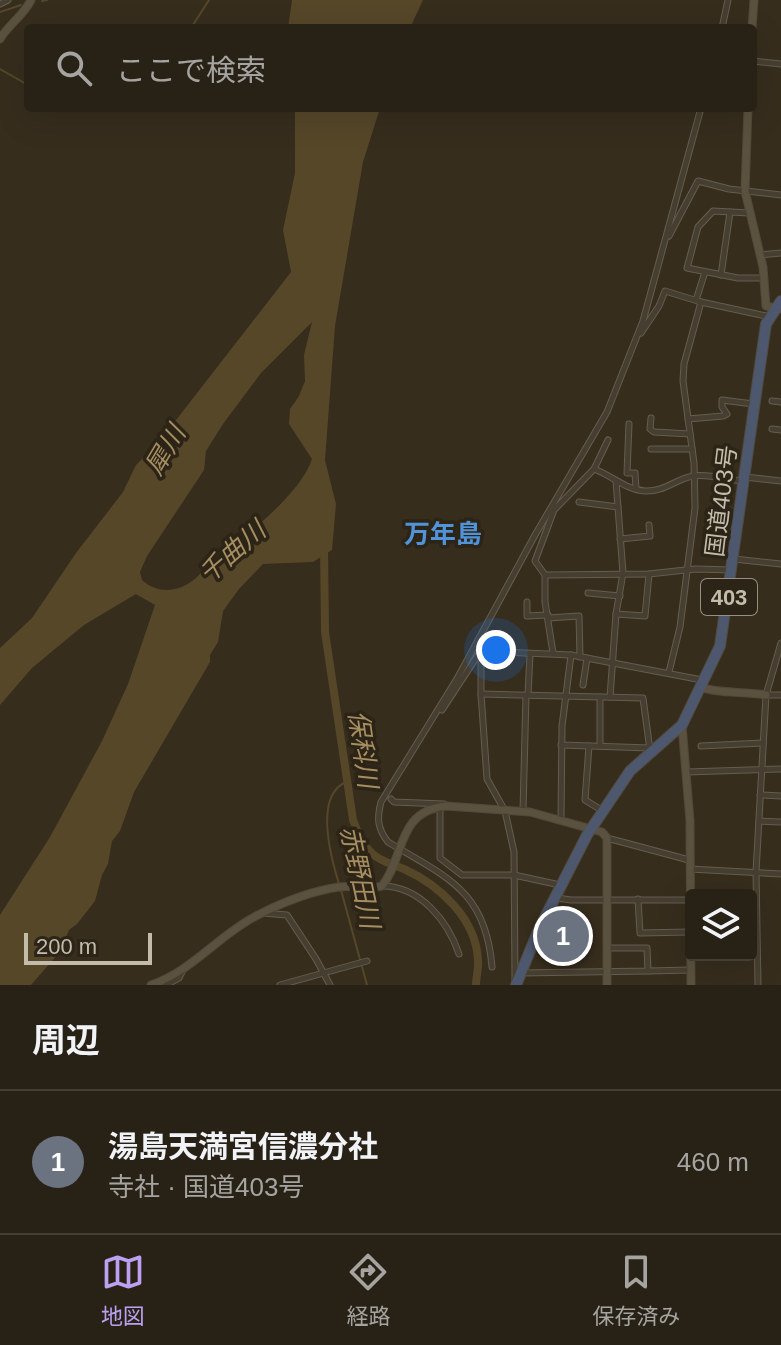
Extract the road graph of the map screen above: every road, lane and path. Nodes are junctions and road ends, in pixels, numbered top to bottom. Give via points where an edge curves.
1 (8, 0) edge
2 (31, 0) edge
3 (728, 0) edge
4 (754, 0) edge
5 (0, 4) edge
6 (723, 24) edge
7 (752, 24) edge
8 (0, 39) edge
9 (757, 61) edge
10 (781, 64) edge
11 (700, 112) edge
12 (748, 112) edge
13 (745, 191) junction
14 (781, 195) edge
15 (730, 212) junction
16 (749, 213) junction
17 (664, 247) junction
18 (781, 253) edge
19 (760, 255) junction
20 (705, 272) junction
21 (721, 275) junction
22 (764, 278) junction
23 (698, 301) junction
24 (776, 306) edge
25 (766, 320) junction
26 (640, 333) junction
27 (772, 401) dead end
28 (781, 402) edge
29 (754, 404) junction
30 (651, 418) dead end
31 (688, 419) junction
32 (629, 424) dead end
33 (772, 429) dead end
34 (781, 430) edge
35 (690, 434) junction
36 (608, 440) dead end
37 (651, 449) dead end
38 (692, 449) junction
39 (594, 469) junction
40 (694, 475) junction
41 (744, 479) junction
42 (616, 481) junction
43 (781, 481) edge
44 (636, 489) junction
45 (579, 502) dead end
46 (618, 507) junction
47 (553, 510) junction
48 (649, 525) dead end
49 (620, 539) junction
50 (733, 564) junction
51 (781, 564) edge
52 (687, 570) junction
53 (623, 573) junction
54 (649, 574) junction
55 (545, 575) junction
56 (588, 593) dead end
57 (620, 596) junction
58 (527, 602) dead end
59 (616, 614) junction
60 (548, 617) junction
61 (781, 643) edge
62 (481, 651) junction
63 (553, 653) junction
64 (530, 654) junction
65 (571, 655) junction
66 (583, 657) junction
67 (614, 661) junction
68 (669, 672) junction
69 (702, 684) junction
70 (583, 685) dead end
71 (481, 694) junction
72 (527, 695) junction
73 (766, 695) junction
74 (781, 695) edge
75 (565, 696) junction
76 (600, 697) junction
77 (610, 697) junction
78 (438, 712) junction
79 (682, 725) junction
80 (763, 743) junction
81 (561, 745) junction
82 (589, 746) junction
83 (600, 746) junction
84 (701, 746) dead end
85 (650, 750) junction
86 (762, 768) junction
87 (781, 769) edge
88 (686, 772) junction
89 (760, 795) junction
90 (781, 796) edge
91 (391, 799) dead end
92 (440, 807) junction
93 (455, 807) junction
94 (505, 811) junction
95 (523, 811) junction
96 (603, 811) junction
97 (561, 819) junction
98 (759, 821) junction
99 (781, 822) edge
100 (592, 827) junction
101 (607, 838) junction
102 (398, 848) junction
103 (689, 865) junction
104 (756, 872) junction
105 (781, 874) edge
106 (514, 875) junction
107 (384, 884) junction
108 (561, 886) junction
109 (690, 889) edge
110 (756, 889) edge
111 (556, 897) junction
112 (607, 899) junction
113 (638, 899) junction
114 (685, 900) edge
115 (263, 913) junction
116 (685, 932) edge
117 (607, 948) junction
118 (459, 954) dead end
119 (367, 961) dead end
120 (691, 961) edge
121 (756, 961) edge
122 (492, 967) dead end
123 (183, 969) junction
124 (691, 970) junction
125 (648, 971) junction
126 (607, 972) junction
127 (323, 973) junction
128 (520, 973) junction
129 (151, 985) edge
130 (166, 985) edge
131 (280, 985) edge
132 (330, 985) edge
133 (516, 985) edge
134 (607, 985) edge
135 (691, 985) edge
136 (758, 985) edge

1 - 5 street
2 - 8 main road
3 - 6 street
4 - 7 main road
9 - 10 street
11 - 17 street
12 - 13 main road
13 - 14 street
13 - 16 main road
13 - 17 street via 698,181
15 - 16 street
15 - 20 street via 713,211 698,227 687,268
15 - 21 street
16 - 19 main road
17 - 26 street
18 - 19 street
19 - 22 main road
20 - 21 street
20 - 23 street
21 - 22 street
22 - 24 main road
23 - 25 street
23 - 26 street via 665,291
23 - 31 street via 684,364
24 - 25 highway, 国道403号 / 403
25 - 29 highway, 国道403号 / 403
26 - 47 street via 597,433
27 - 28 street
29 - 31 street via 722,400 727,414
29 - 41 highway, 国道403号 / 403
30 - 35 street via 654,432
31 - 35 street
32 - 44 street via 627,473 635,473
33 - 34 street
35 - 38 street
36 - 39 street
37 - 38 street
38 - 40 street
39 - 42 street
39 - 47 street
40 - 41 street
40 - 44 street via 657,490
40 - 52 street
41 - 43 street
41 - 50 highway, 国道403号 / 403
42 - 44 street
42 - 46 street
45 - 46 street
46 - 49 street
47 - 55 street via 535,561
47 - 78 street
48 - 49 street via 650,536
49 - 53 street
50 - 51 street
50 - 52 street
50 - 69 highway, 国道403号 / 403 via 720,646
52 - 54 street
52 - 68 street
53 - 54 street
53 - 55 street
53 - 57 street
54 - 59 street via 645,616
55 - 60 street
56 - 57 street
57 - 59 street
58 - 60 street via 527,616
59 - 67 street
60 - 63 street
60 - 66 street via 579,616
61 - 73 street
62 - 64 street
62 - 71 street
62 - 78 street
63 - 64 street
63 - 65 street
64 - 72 street
65 - 66 street
65 - 75 street
66 - 67 street
66 - 70 street
67 - 68 street
67 - 77 street
68 - 69 street
69 - 73 main road via 713,692
69 - 79 highway, 国道403号 / 403
71 - 72 street
71 - 94 street via 487,779
72 - 75 street
72 - 95 street
73 - 74 street
73 - 80 street
75 - 76 street
75 - 81 street
76 - 77 street
76 - 83 street
77 - 85 street via 643,698
78 - 102 street via 381,802 381,833
79 - 85 highway, 国道403号 / 403
79 - 88 main road
80 - 84 street
80 - 86 street
81 - 82 street
81 - 97 street
82 - 83 street
82 - 96 street via 585,800
83 - 85 street
85 - 96 highway, 国道403号 / 403
86 - 87 street
86 - 88 street
86 - 89 street
88 - 103 main road
89 - 90 street
89 - 98 street
91 - 93 street
92 - 93 main road
92 - 102 main road via 412,824
92 - 106 street via 440,858 462,875
93 - 94 main road
94 - 95 main road
94 - 106 street
95 - 97 main road
96 - 100 highway, 国道403号 / 403
97 - 100 main road
98 - 99 street
98 - 104 street
100 - 101 main road
100 - 108 highway, 国道403号 / 403
101 - 103 street
101 - 112 main road
102 - 107 main road
102 - 122 street via 463,891 480,917
103 - 104 street
103 - 109 main road
104 - 105 street
104 - 110 street
106 - 108 street
106 - 133 street
107 - 115 main road via 340,887
107 - 118 street via 408,890 430,907
108 - 111 highway, 国道403号 / 403
111 - 112 street
111 - 128 highway, 国道403号 / 403
112 - 113 street
112 - 117 main road
113 - 114 street
113 - 116 street via 640,933
115 - 123 main road
115 - 127 street via 287,915
117 - 125 street via 647,948
117 - 126 main road
119 - 127 street
120 - 124 main road
121 - 136 street
123 - 129 main road
123 - 130 street
124 - 125 street
124 - 135 main road
125 - 126 street
126 - 128 street
126 - 134 main road
127 - 131 street
127 - 132 street
128 - 133 highway, 国道403号 / 403

